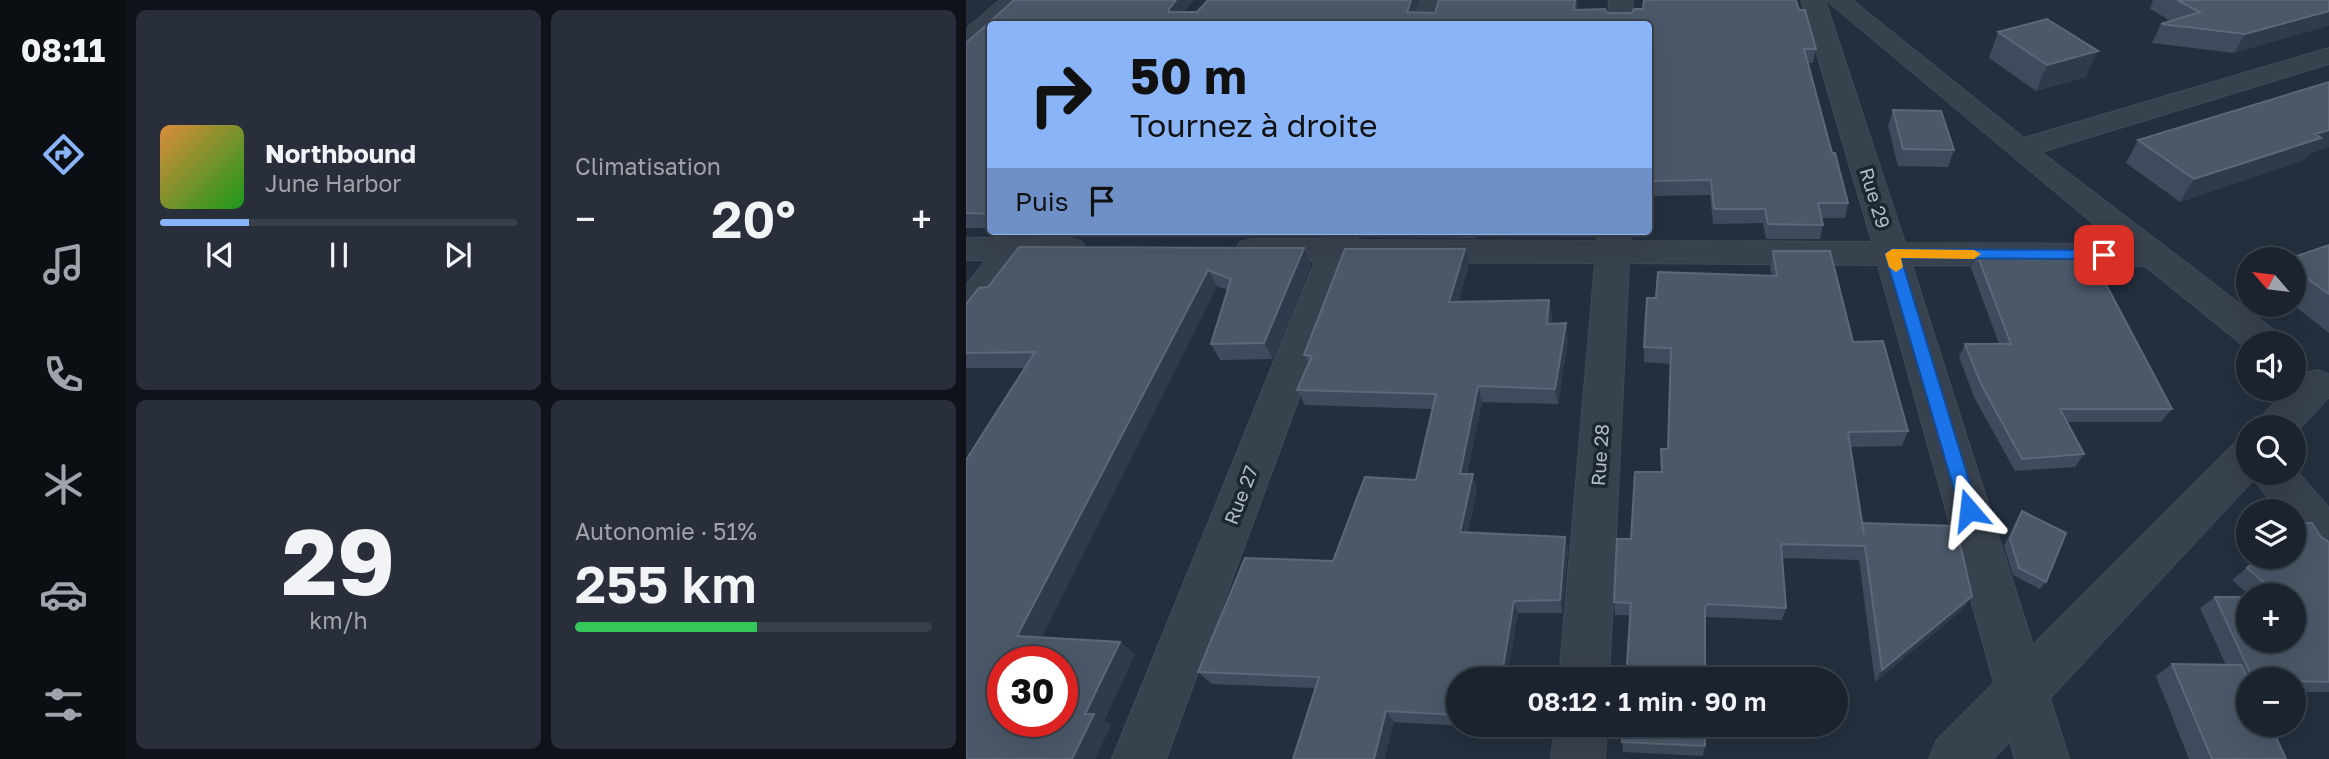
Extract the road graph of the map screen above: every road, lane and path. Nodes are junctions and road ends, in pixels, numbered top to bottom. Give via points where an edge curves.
1 (1014, 0) edge
2 (1433, 0) edge
3 (1621, 0) edge
4 (1813, 0) edge
5 (1838, 0) edge
6 (991, 21) edge
7 (1425, 21) edge
8 (1620, 21) edge
9 (987, 24) edge
10 (966, 43) edge
11 (2329, 56) edge
12 (2019, 149) junction
13 (1020, 240) edge
14 (1340, 241) edge
15 (1614, 242) edge
16 (966, 249) edge
17 (1094, 250) edge
18 (1228, 250) edge
19 (1892, 254) junction
20 (2156, 255) junction
21 (966, 309) edge
22 (2250, 331) edge
23 (2313, 382) edge
24 (2286, 415) edge
25 (2236, 469) edge
26 (2283, 485) edge
27 (2329, 540) edge
28 (1585, 667) edge
29 (2023, 690) junction
30 (1580, 737) edge
31 (1139, 759) edge
32 (1578, 759) edge
33 (1956, 759) edge
34 (2042, 759) edge

1 - 6 street
2 - 7 street
3 - 8 street
4 - 19 street, Rue 29
5 - 12 street
9 - 10 street
11 - 12 street
12 - 20 street
13 - 16 street
13 - 17 street
13 - 21 street
14 - 15 street
14 - 18 street
14 - 31 street, Rue 27
15 - 19 street
15 - 28 street, Rue 28
19 - 20 street
19 - 29 street, Rue 29
20 - 22 street
23 - 24 street
25 - 29 street
26 - 27 street
29 - 33 street
29 - 34 street, Rue 29
30 - 32 street

